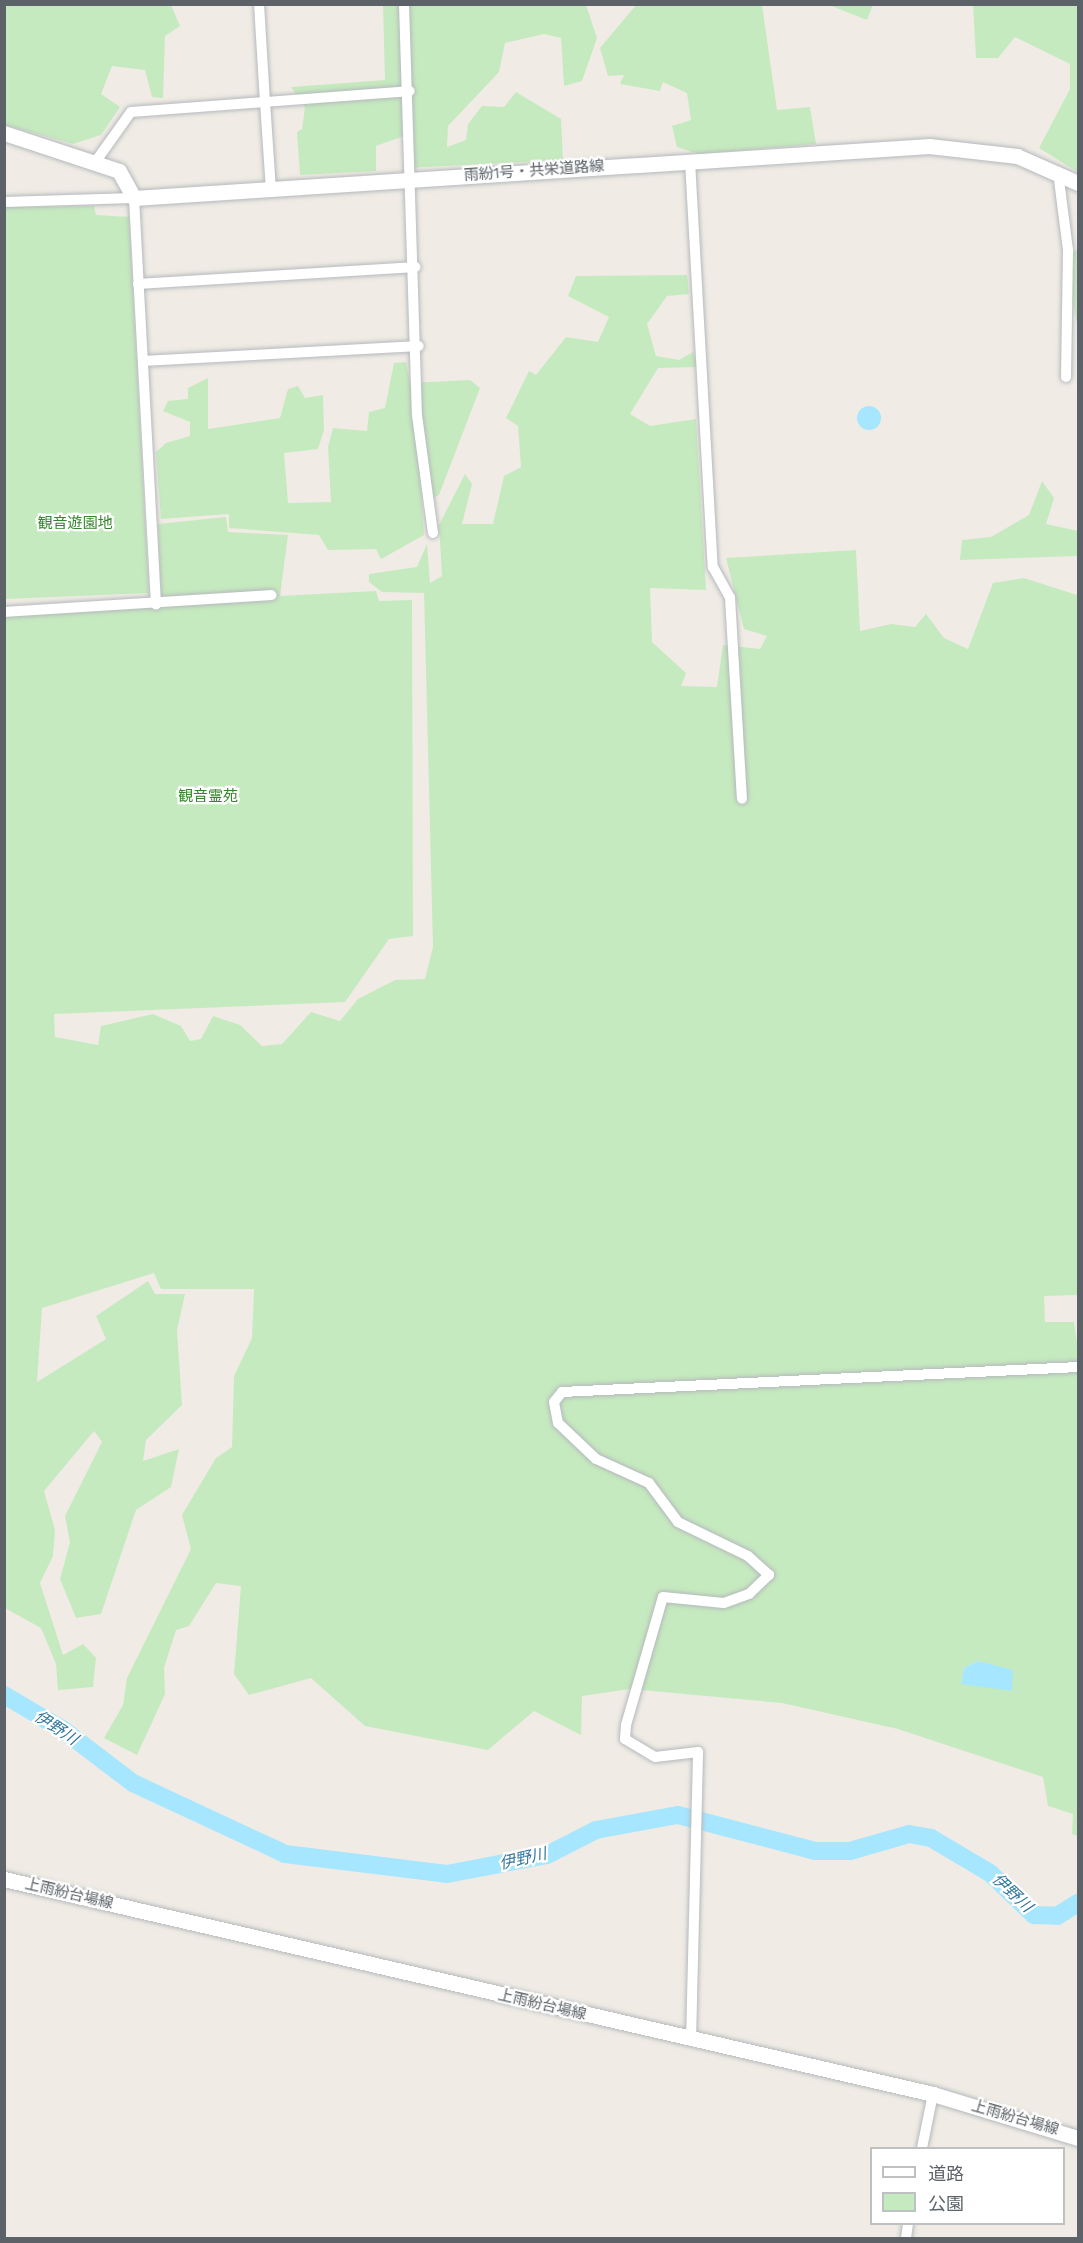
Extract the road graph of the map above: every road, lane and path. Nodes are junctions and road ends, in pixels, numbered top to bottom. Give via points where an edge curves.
1 (259, 4) edge
2 (404, 4) edge
3 (410, 91) junction
4 (264, 102) junction
5 (4, 133) edge
6 (96, 161) junction
7 (690, 161) junction
8 (1058, 172) junction
9 (413, 179) junction
10 (1078, 183) edge
11 (271, 189) junction
12 (134, 198) junction
13 (4, 202) edge
14 (414, 267) junction
15 (138, 284) junction
16 (418, 346) junction
17 (143, 361) junction
18 (1066, 377) dead end
19 (433, 533) dead end
20 (271, 595) dead end
21 (156, 604) junction
22 (4, 612) edge
23 (742, 799) dead end
24 (1078, 1367) edge
25 (4, 1880) edge
26 (691, 2041) junction
27 (933, 2094) junction
28 (1078, 2138) edge
29 (922, 2147) edge

1 - 4 street
2 - 3 street
3 - 4 street
3 - 9 street
4 - 6 street via 131,112
4 - 11 street
5 - 6 street
6 - 12 street via 119,171
7 - 8 street, 雨紛1号・共栄道路線 via 964,146 1017,156
7 - 9 street, 雨紛1号・共栄道路線
7 - 23 street via 713,567 730,598
8 - 10 street, 雨紛1号・共栄道路線
8 - 18 street via 1068,250
9 - 11 street, 雨紛1号・共栄道路線
9 - 14 street
11 - 12 street, 雨紛1号・共栄道路線
12 - 13 street
12 - 15 street
14 - 15 street
14 - 16 street
15 - 17 street
16 - 17 street
16 - 19 street via 419,446
17 - 21 street
20 - 21 street
21 - 22 street
24 - 26 street via 562,1392 553,1412 567,1434 596,1459 649,1483 678,1522 748,1556 769,1575 765,1584 724,1603 663,1597 643,1658 625,1739 655,1757 698,1752 699,1852
25 - 26 street, 上雨紛台場線
26 - 27 street, 上雨紛台場線
27 - 28 street, 上雨紛台場線
27 - 29 street

